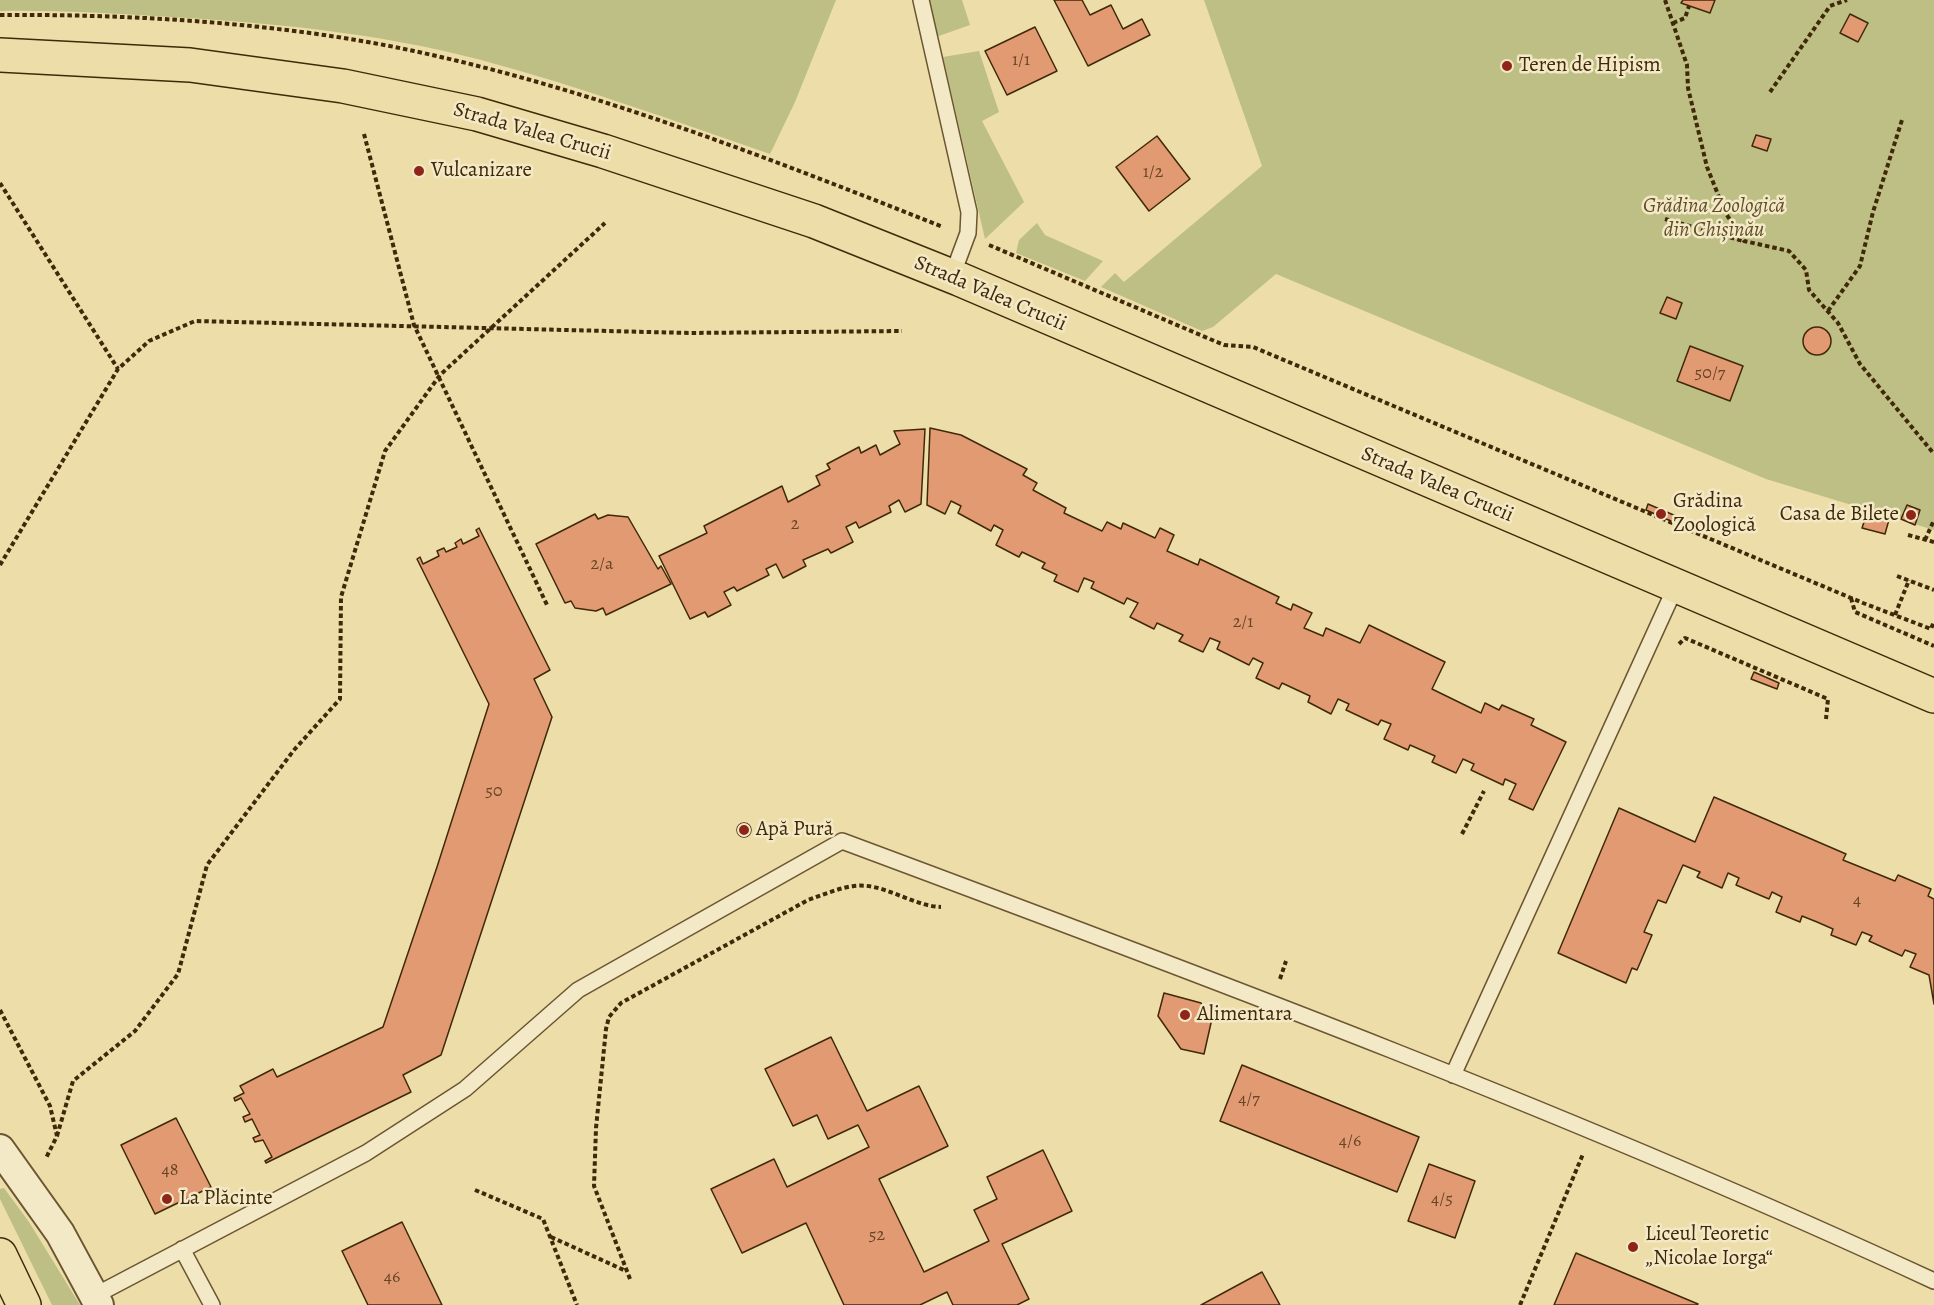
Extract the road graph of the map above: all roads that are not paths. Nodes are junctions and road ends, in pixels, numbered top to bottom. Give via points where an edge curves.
1 (921, 0) edge
2 (0, 56) edge
3 (952, 276) junction
4 (1676, 586) junction
5 (1934, 696) edge
6 (1453, 1075) junction
7 (0, 1149) edge
8 (182, 1249) junction
9 (0, 1255) edge
10 (1934, 1281) edge
11 (97, 1301) edge
12 (24, 1305) edge
13 (212, 1305) edge

1 - 3 lane via 970,225
2 - 3 main road, Strada Valea Crucii via 190,65 343,86 477,114 814,221
3 - 4 main road, Strada Valea Crucii
4 - 5 main road, Strada Valea Crucii
4 - 6 lane
6 - 8 lane via 1253,994 842,841 578,990 465,1089 366,1153
6 - 10 lane via 1592,1131
7 - 11 street via 60,1233
8 - 11 lane
8 - 13 lane
9 - 12 main road

